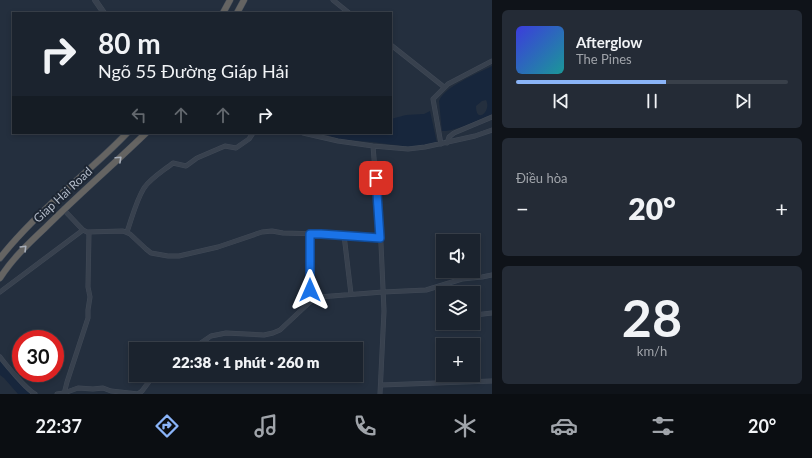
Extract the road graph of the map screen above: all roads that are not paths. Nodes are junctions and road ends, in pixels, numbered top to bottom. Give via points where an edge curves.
1 (95, 0) edge
2 (230, 0) edge
3 (244, 0) edge
4 (333, 0) edge
5 (103, 12) edge
6 (224, 12) edge
7 (238, 12) edge
8 (349, 12) edge
9 (392, 46) edge
10 (492, 61) edge
11 (444, 87) junction
12 (492, 117) edge
13 (492, 130) edge
14 (126, 134) edge
15 (145, 134) edge
16 (252, 134) edge
17 (307, 134) edge
18 (447, 143) junction
19 (441, 144) junction
20 (373, 146) junction
21 (76, 181) junction
22 (84, 190) junction
23 (63, 209) junction
24 (30, 225) junction
25 (83, 230) junction
26 (89, 232) junction
27 (127, 232) junction
28 (39, 233) junction
29 (310, 234) junction
30 (344, 235) junction
31 (380, 238) junction
32 (0, 258) edge
33 (492, 275) edge
34 (0, 278) edge
35 (0, 292) edge
36 (383, 292) junction
37 (351, 294) junction
38 (310, 302) junction
39 (492, 313) edge
40 (480, 314) edge
41 (202, 342) edge
42 (0, 357) edge
43 (492, 381) edge
44 (149, 382) edge
45 (381, 384) junction
46 (35, 394) edge
47 (57, 394) edge
48 (64, 394) edge
49 (380, 394) edge

1 - 5 street
2 - 6 highway
3 - 7 highway
4 - 8 street
9 - 11 street
10 - 11 street
11 - 19 street via 433,99
12 - 18 street via 454,133
13 - 18 street
14 - 21 highway, Giap Hai Road
22 -> 15 highway, Giap Hai Road
16 - 27 street via 249,139 236,148 225,146 197,158 186,166 173,163 151,180 139,198
17 - 20 street
18 - 19 street
19 - 20 street via 408,149
20 - 31 street
21 - 22 highway
21 - 24 highway, Giap Hai Road
22 - 23 highway, Giap Hai Road
23 - 25 street
23 - 28 highway, Giap Hai Road
24 - 28 highway
24 - 32 highway, Giap Hai Road
25 - 26 street
25 - 35 street
26 - 27 street
26 - 48 street via 88,318
27 - 29 street via 151,253 168,256 218,247 262,232
34 -> 28 highway, Giap Hai Road via 18,254
29 - 30 street
29 - 38 street
30 - 31 street
30 - 37 street
31 - 36 street
33 - 36 street via 462,279 426,290
36 - 37 street
36 - 45 street
37 - 38 street via 319,297
38 - 41 street via 280,330 273,333 226,333 211,336
39 - 40 street
42 - 46 street
43 - 45 street
44 - 48 street via 138,394 103,388 78,388
45 - 49 street
47 - 48 street

